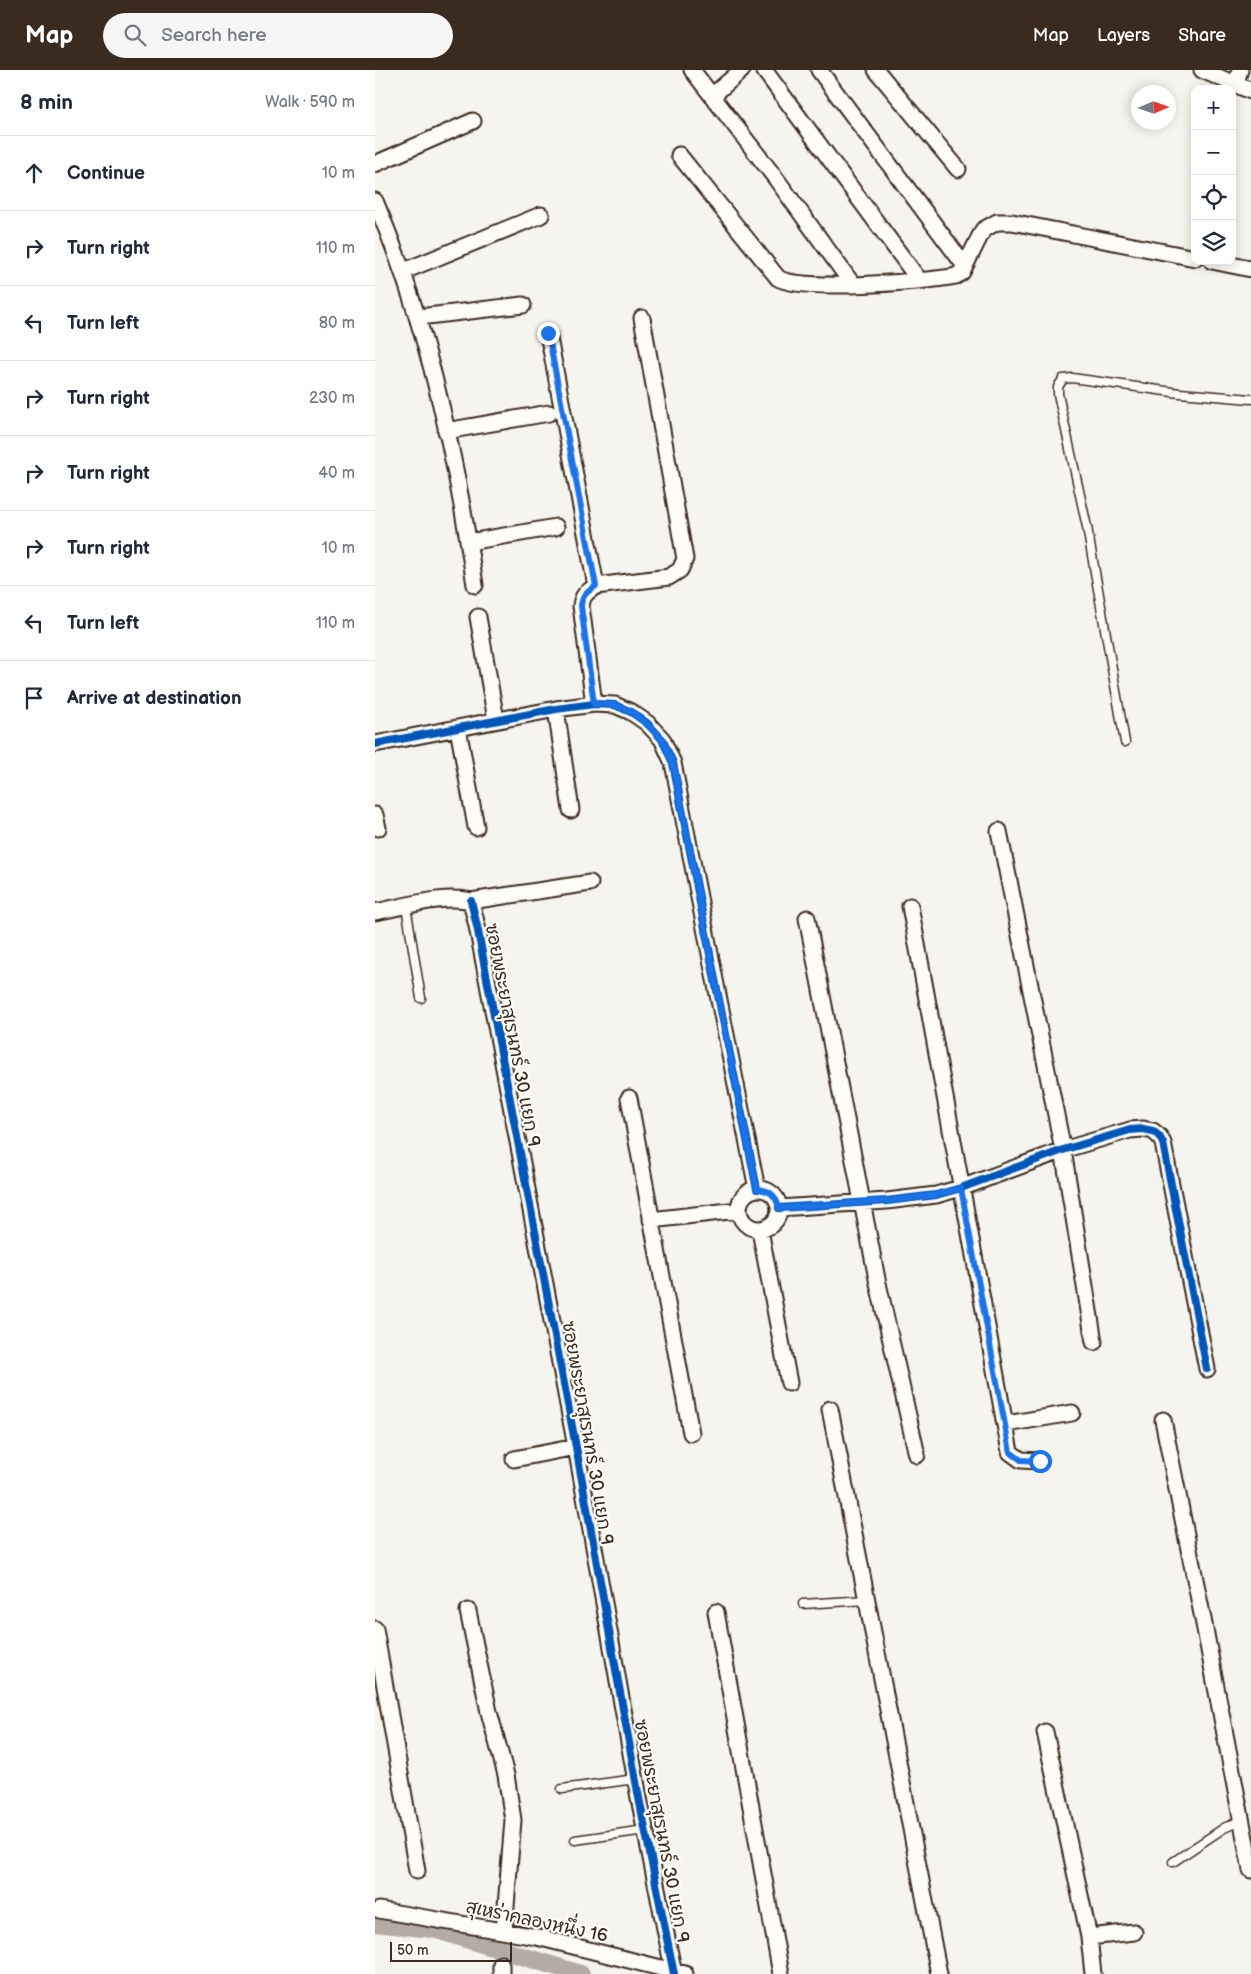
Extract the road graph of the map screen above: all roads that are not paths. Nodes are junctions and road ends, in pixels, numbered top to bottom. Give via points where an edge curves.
1 (692, 70) edge
2 (742, 70) edge
3 (764, 70) edge
4 (819, 70) edge
5 (876, 70) edge
6 (1202, 70) edge
7 (1241, 70) edge
8 (1235, 85) joint
9 (1236, 85) edge
10 (1251, 91) edge
11 (713, 95) junction
12 (473, 121) dead end
13 (679, 155) dead end
14 (375, 164) edge
15 (958, 169) dead end
16 (375, 201) edge
17 (541, 216) dead end
18 (1191, 257) edge
19 (1232, 265) edge
20 (965, 266) junction
21 (1251, 269) edge
22 (404, 271) junction
23 (919, 280) junction
24 (853, 285) junction
25 (523, 305) dead end
26 (419, 318) junction
27 (642, 318) dead end
28 (548, 333) dead end
29 (1251, 400) edge
30 (549, 413) dead end
31 (446, 432) junction
32 (556, 527) dead end
33 (469, 542) junction
34 (475, 585) dead end
35 (596, 586) junction
36 (478, 617) dead end
37 (594, 704) junction
38 (556, 709) junction
39 (496, 720) junction
40 (458, 728) junction
41 (1125, 742) dead end
42 (375, 744) edge
43 (571, 810) dead end
44 (476, 827) dead end
45 (999, 831) dead end
46 (590, 882) dead end
47 (471, 901) junction
48 (406, 906) junction
49 (910, 906) dead end
50 (375, 912) edge
51 (807, 918) dead end
52 (421, 998) dead end
53 (629, 1098) dead end
54 (1063, 1150) junction
55 (961, 1188) junction
56 (757, 1189) junction
57 (862, 1201) junction
58 (779, 1208) junction
59 (738, 1210) junction
60 (651, 1220) junction
61 (760, 1230) junction
62 (1095, 1342) dead end
63 (1207, 1369) dead end
64 (789, 1383) dead end
65 (830, 1409) dead end
66 (1072, 1413) dead end
67 (1163, 1420) dead end
68 (1006, 1424) junction
69 (691, 1433) dead end
70 (576, 1447) junction
71 (917, 1455) dead end
72 (514, 1458) dead end
73 (1040, 1461) dead end
74 (867, 1600) junction
75 (803, 1604) dead end
76 (468, 1611) dead end
77 (716, 1612) dead end
78 (375, 1629) edge
79 (1045, 1732) dead end
80 (635, 1779) junction
81 (562, 1789) dead end
82 (1242, 1820) junction
83 (645, 1830) junction
84 (575, 1840) dead end
85 (1173, 1862) dead end
86 (1251, 1870) edge
87 (417, 1871) dead end
88 (379, 1910) dead end
89 (504, 1931) junction
90 (1134, 1932) dead end
91 (1089, 1937) junction
92 (678, 1973) edge
93 (781, 1974) edge
94 (939, 1974) edge
95 (1093, 1974) edge

1 - 11 street
2 - 11 street
3 - 23 street
4 - 20 street
5 - 15 street
6 - 8 street
7 - 8 street
9 - 10 street
11 - 24 street
12 - 14 street
13 - 24 street via 778,278 801,284
16 - 22 street
17 - 22 street
18 - 20 street via 1012,222 997,222 983,230
19 - 21 street
20 - 23 street via 956,276
22 - 26 street
23 - 24 street
25 - 26 street
26 - 31 street
27 - 35 street via 685,559 681,570 669,577
28 - 35 street
29 - 41 lane via 1072,378 1063,380 1058,387
30 - 31 street
31 - 33 street
32 - 33 street
33 - 34 street
35 - 37 street via 582,598 581,606
36 - 39 street
37 - 38 street
37 - 56 street via 615,705 631,712 662,739 673,763
38 - 39 street
38 - 43 street
39 - 40 street
40 - 42 street
40 - 44 street
45 - 54 street
46 - 47 street
47 - 48 street via 459,898
47 - 70 street, ซอยพระยาสุเรนทร์ 30 แยก 9
48 - 50 street
48 - 52 lane
49 - 55 street
51 - 57 street
53 - 60 street
54 - 55 street
54 - 62 street
54 - 63 street via 1130,1130 1153,1131 1159,1136 1163,1143
55 - 57 street via 936,1195
55 - 68 street
56 - 58 street via 772,1194
56 - 59 street via 743,1196
57 - 58 street
57 - 71 street
58 - 61 street via 774,1223
59 - 60 street
59 - 61 street via 745,1224
60 - 69 street
61 - 64 street
65 - 74 street
66 - 68 street
67 - 82 street
68 - 73 street via 1013,1456
70 - 72 street
70 - 80 street, ซอยพระยาสุเรนทร์ 30 แยก 9
74 - 75 lane
74 - 94 street
76 - 89 street via 506,1775 513,1820
77 - 93 street
78 - 87 street
79 - 91 street
80 - 81 lane
80 - 83 street, ซอยพระยาสุเรนทร์ 30 แยก 9
82 - 85 lane via 1224,1828
82 - 86 street
83 - 84 lane
83 - 92 street, ซอยพระยาสุเรนทร์ 30 แยก 9
88 - 89 street, สุเหร่าคลองหนึ่ง 16
89 - 92 street, สุเหร่าคลองหนึ่ง 16 via 565,1943
90 - 91 street
91 - 95 street

